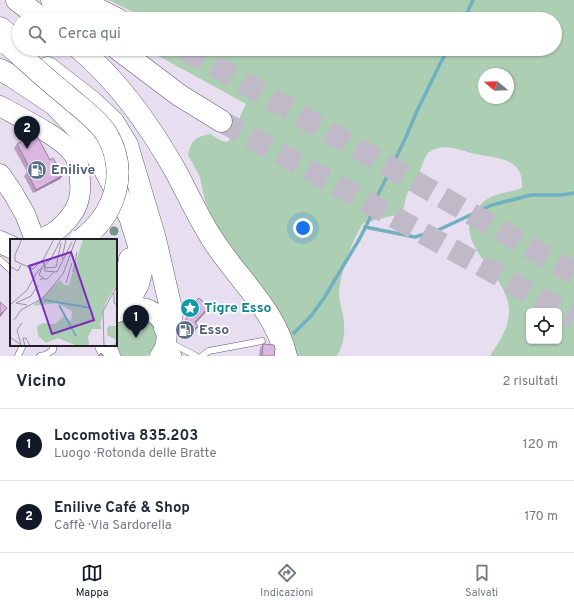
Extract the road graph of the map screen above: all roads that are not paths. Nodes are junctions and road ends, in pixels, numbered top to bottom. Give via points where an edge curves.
1 (17, 0) edge
2 (52, 0) edge
3 (79, 0) edge
4 (33, 12) edge
5 (68, 12) edge
6 (103, 12) edge
7 (27, 56) edge
8 (31, 56) edge
9 (87, 56) edge
10 (127, 56) edge
11 (0, 70) edge
12 (0, 106) edge
13 (222, 121) tunnel mouth
14 (0, 174) edge
15 (0, 235) edge
16 (11, 239) edge
17 (35, 239) edge
18 (41, 239) edge
19 (82, 239) edge
20 (0, 242) edge
21 (10, 247) edge
22 (0, 260) edge
23 (10, 269) edge
24 (119, 303) edge
25 (262, 341) dead end
26 (23, 346) edge
27 (53, 346) edge
28 (105, 346) edge
29 (165, 348) edge
30 (18, 356) edge
31 (40, 356) edge
32 (110, 356) edge
33 (196, 356) edge
34 (202, 356) edge
35 (286, 356) edge

1 - 4 highway
2 - 5 highway
3 - 6 highway
7 - 19 highway, bridge via 92,118 105,132 112,145 118,182 116,195 103,220
8 - 29 highway via 92,102 113,122 127,144 156,239 172,313
9 - 35 highway via 118,88 145,122 210,236 269,314
10 - 13 highway via 179,95
11 - 24 highway via 54,104 85,136 105,170 125,228 130,260
12 - 18 main road via 62,142 74,154 79,167 81,186 77,206 57,231
14 - 17 main road via 25,214
15 - 16 main road
20 - 21 highway
22 - 23 lane
24 - 29 main road via 145,308 157,316
25 - 34 lane via 209,351
26 - 30 lane
27 - 31 lane via 53,350
28 - 32 main road
29 - 33 lane

